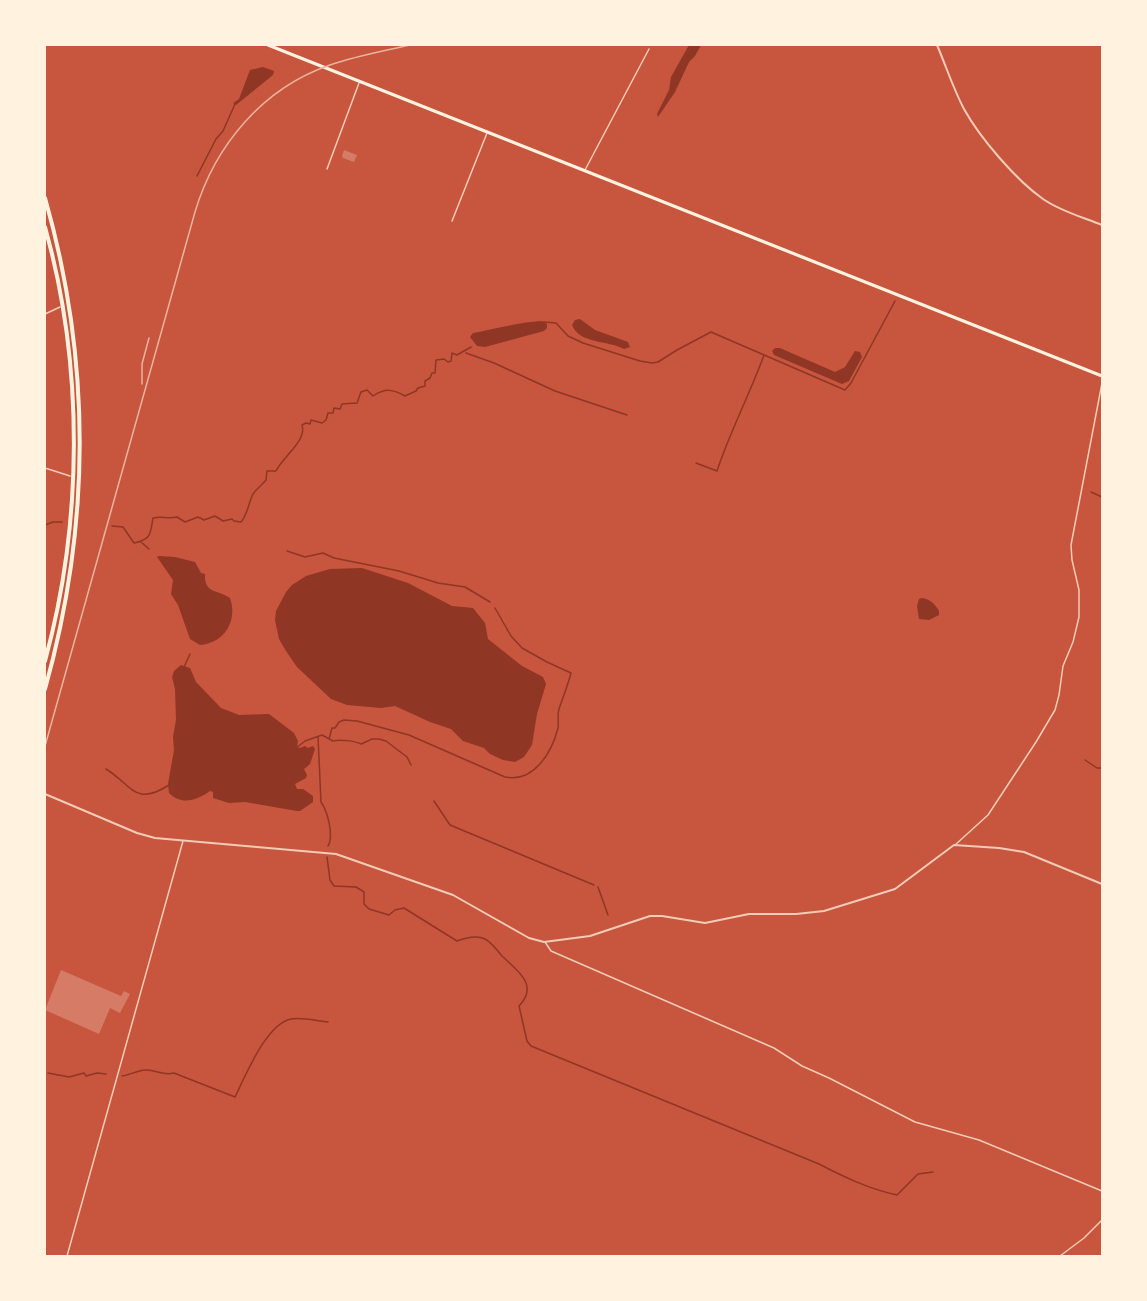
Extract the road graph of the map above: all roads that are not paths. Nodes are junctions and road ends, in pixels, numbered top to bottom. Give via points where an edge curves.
1 (268, 45) edge
2 (937, 45) edge
3 (649, 49) dead end
4 (359, 82) junction
5 (487, 132) junction
6 (327, 169) dead end
7 (585, 171) junction
8 (45, 198) edge
9 (452, 221) dead end
10 (1102, 225) edge
11 (45, 226) edge
12 (70, 306) junction
13 (62, 307) junction
14 (45, 314) edge
15 (1102, 376) edge
16 (1102, 383) edge
17 (78, 384) junction
18 (71, 385) junction
19 (73, 431) junction
20 (81, 431) junction
21 (45, 468) edge
22 (73, 476) junction
23 (80, 476) junction
24 (62, 578) junction
25 (70, 580) junction
26 (45, 661) edge
27 (45, 689) edge
28 (45, 794) edge
29 (183, 841) junction
30 (954, 845) junction
31 (1102, 884) edge
32 (544, 942) junction
33 (1102, 1191) edge
34 (1102, 1220) edge
35 (67, 1256) edge
36 (1060, 1256) edge

1 - 4 main road
2 - 10 street via 970,118 1013,172 1044,200
3 - 7 street
4 - 5 main road
4 - 6 street
5 - 7 main road
5 - 9 street
7 - 15 main road
8 - 12 highway
11 - 13 highway
12 - 13 street
12 - 17 highway
13 - 14 street
13 - 18 highway
16 - 30 street via 1071,545 1079,617 1063,666 1058,702 988,815
17 - 18 highway
17 - 20 highway
18 - 19 highway
19 - 20 highway
19 - 22 highway
20 - 23 highway
21 - 22 street
22 - 23 street
22 - 24 highway
23 - 25 highway
24 - 25 highway
24 - 26 highway
25 - 27 highway
28 - 29 street via 137,833
29 - 32 street via 336,854 453,895 529,938
29 - 35 street
30 - 31 street via 1024,852
30 - 32 street via 895,889 824,910 748,914 705,923 650,916 590,936
32 - 33 street via 551,951 774,1048 915,1122 979,1140
34 - 36 street

